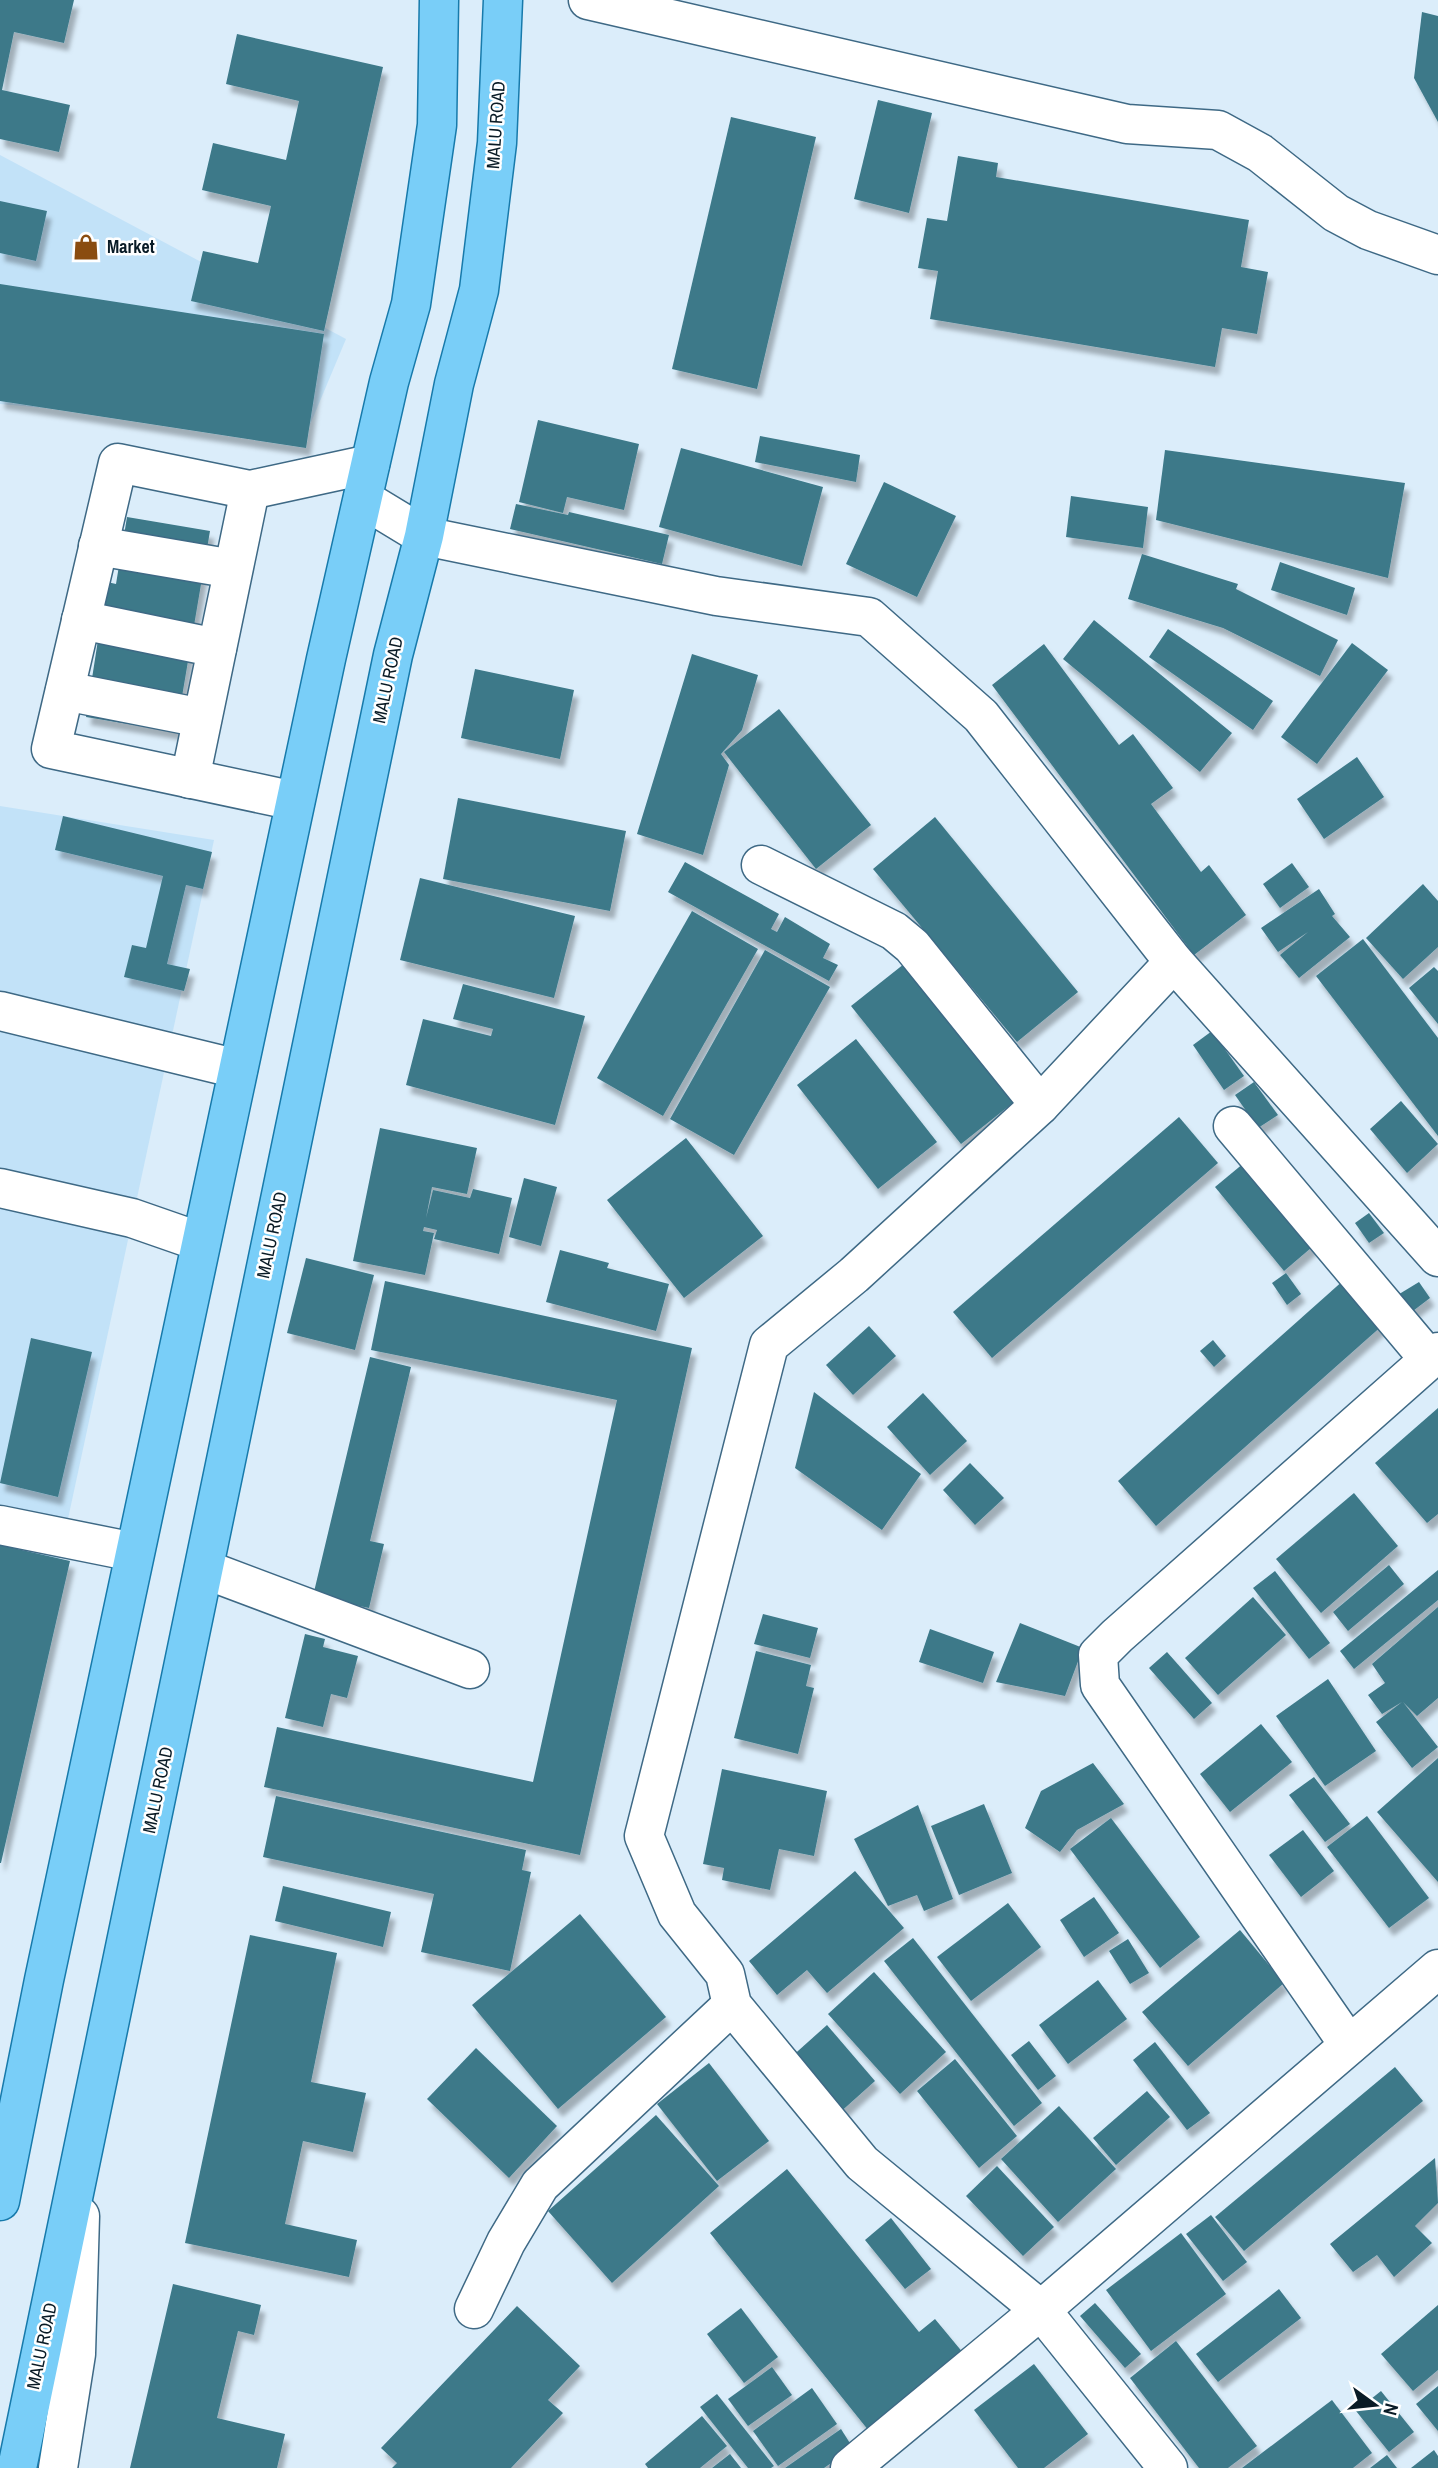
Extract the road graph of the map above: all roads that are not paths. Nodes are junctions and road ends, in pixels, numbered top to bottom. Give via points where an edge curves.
1 (439, 0) edge
2 (503, 0) edge
3 (589, 0) edge
4 (1438, 255) edge
5 (366, 481) junction
6 (250, 490) junction
7 (424, 536) junction
8 (99, 545) junction
9 (233, 569) junction
10 (81, 621) junction
11 (217, 648) junction
12 (65, 691) junction
13 (202, 718) junction
14 (190, 779) junction
15 (295, 801) junction
16 (761, 865) dead end
17 (1174, 962) junction
18 (0, 1011) edge
19 (238, 1069) junction
20 (1040, 1105) junction
21 (1233, 1126) dead end
22 (0, 1188) edge
23 (201, 1242) junction
24 (1438, 1257) edge
25 (1434, 1356) edge
26 (0, 1525) edge
27 (134, 1552) junction
28 (204, 1569) junction
29 (470, 1669) dead end
30 (1438, 1969) edge
31 (732, 2005) junction
32 (1349, 2045) junction
33 (81, 2164) junction
34 (0, 2201) edge
35 (474, 2309) dead end
36 (1041, 2310) junction
37 (13, 2450) edge
38 (58, 2468) edge
39 (850, 2468) edge
40 (1168, 2468) edge

1 - 5 main road via 437,125 413,290
2 - 7 main road, MALU ROAD via 497,143 480,290 454,384
3 - 4 street via 1127,124 1217,130 1260,153 1336,213 1368,230
5 - 6 street
5 - 7 street
5 - 15 main road
6 - 8 street via 118,463
6 - 9 street
7 - 17 street via 716,596 869,617 981,716
7 - 28 main road, MALU ROAD via 393,655
8 - 9 street
8 - 10 street
9 - 11 street
10 - 11 street
10 - 12 street
11 - 13 street
12 - 13 street
12 - 14 street via 51,749
13 - 14 street
14 - 15 street
15 - 19 main road
16 - 20 street via 894,931
17 - 20 street
17 - 24 street
18 - 19 street
19 - 23 main road
20 - 31 street via 854,1275 769,1345 644,1836 677,1914 725,1974
21 - 25 street
22 - 23 street via 132,1218
23 - 27 main road
25 - 32 street via 1098,1655 1100,1685
26 - 27 street
27 - 34 main road
28 - 29 street
28 - 33 main road, MALU ROAD
30 - 32 street
31 - 35 street via 540,2186
31 - 36 street via 862,2163
32 - 36 street
33 - 37 main road, MALU ROAD
33 - 38 street via 76,2354
36 - 39 street
36 - 40 street

